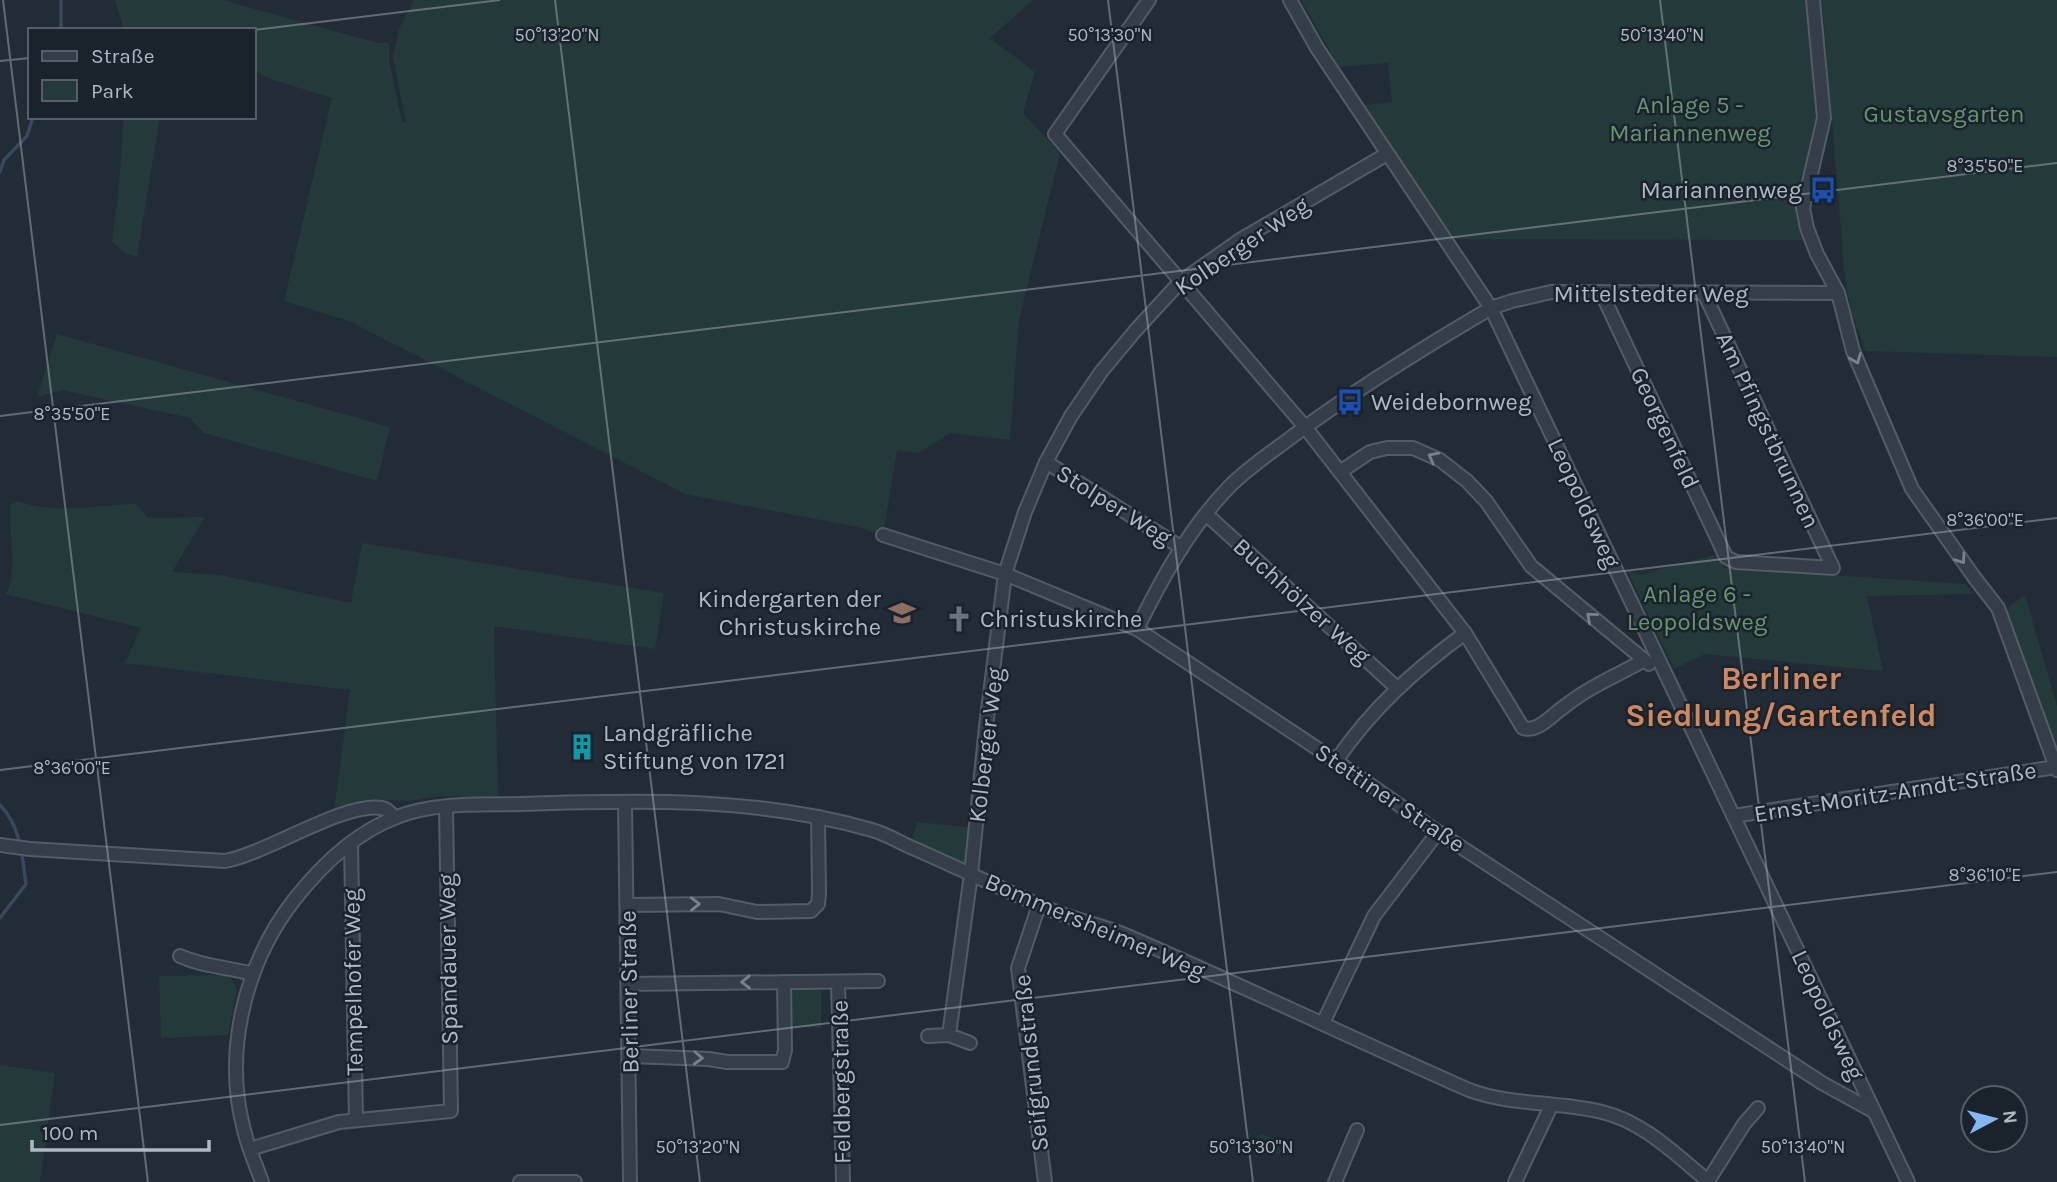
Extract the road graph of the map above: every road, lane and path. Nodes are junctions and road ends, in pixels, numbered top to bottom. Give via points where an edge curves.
1 (1149, 0) edge
2 (1290, 0) edge
3 (1812, 0) edge
4 (1387, 154) junction
5 (1180, 282) junction
6 (1601, 292) junction
7 (1703, 293) junction
8 (1838, 293) junction
9 (1491, 308) junction
10 (1305, 427) junction
11 (1046, 462) junction
12 (1340, 472) junction
13 (1206, 514) junction
14 (883, 535) dead end
15 (1182, 548) junction
16 (1833, 568) joint
17 (1005, 574) junction
18 (1137, 629) junction
19 (1465, 634) junction
20 (1643, 661) junction
21 (1664, 673) junction
22 (1397, 688) junction
23 (1336, 761) junction
24 (2056, 769) edge
25 (625, 802) junction
26 (446, 807) junction
27 (1733, 816) junction
28 (818, 817) junction
29 (394, 818) junction
30 (1438, 832) junction
31 (351, 844) junction
32 (0, 845) edge
33 (971, 874) junction
34 (627, 905) junction
35 (1039, 905) junction
36 (180, 956) dead end
37 (253, 974) junction
38 (878, 981) dead end
39 (784, 982) junction
40 (838, 982) junction
41 (629, 984) junction
42 (1323, 1023) junction
43 (949, 1035) junction
44 (928, 1036) dead end
45 (970, 1043) dead end
46 (630, 1056) junction
47 (1551, 1106) junction
48 (1758, 1108) dead end
49 (1873, 1111) junction
50 (356, 1120) junction
51 (1357, 1130) dead end
52 (250, 1149) junction
53 (1708, 1181) edge
54 (262, 1182) edge
55 (520, 1182) edge
56 (575, 1182) edge
57 (631, 1182) edge
58 (843, 1182) edge
59 (1045, 1182) edge
60 (1335, 1182) edge
61 (1515, 1182) edge
62 (1908, 1182) edge

1 - 5 street via 1055,134
2 - 4 street, Leopoldsweg
3 - 8 street via 1824,118 1804,219
4 - 5 street, Kolberger Weg via 1240,240
4 - 9 street, Leopoldsweg
5 - 10 street
5 - 11 street, Kolberger Weg via 1101,372
6 - 7 street, Mittelstedter Weg
6 - 9 street, Mittelstedter Weg via 1551,292
6 - 16 street, Georgenfeld via 1726,557
7 - 8 street, Mittelstedter Weg
7 - 16 street, Am Pfingstbrunnen
8 -> 24 street via 1853,351 1912,489 1998,607
9 - 10 street, Mittelstedter Weg
9 - 21 street, Leopoldsweg
10 - 12 street
10 - 13 street, Mittelstedter Weg via 1231,484
11 - 15 street, Stolper Weg
11 - 17 street, Kolberger Weg
12 - 19 street
20 -> 12 street via 1531,566 1486,501 1440,460 1412,448 1387,448
13 - 15 street, Mittelstedter Weg
13 - 22 street, Buchhölzer Weg
14 - 17 street, Stettiner Straße
15 - 18 street, Mittelstedter Weg
17 - 18 street, Stettiner Straße
17 - 33 street, Kolberger Weg
18 - 23 street, Stettiner Straße
19 - 20 street via 1521,727 1529,730
19 - 22 street
20 - 21 street
21 - 27 street, Leopoldsweg
22 - 23 street
23 - 30 street, Stettiner Straße
24 - 27 street, Ernst-Moritz-Arndt-Straße
25 - 26 street, Bommersheimer Weg
25 - 28 street, Bommersheimer Weg via 712,803
25 - 34 street, Berliner Straße
26 - 29 street, Bommersheimer Weg
26 - 50 street, Spandauer Weg via 451,1111
27 - 49 street, Leopoldsweg
28 - 33 street, Bommersheimer Weg via 876,831
34 -> 28 street via 719,904 757,912 811,911 818,904 819,893
29 - 31 street
29 - 32 street via 383,808 358,810 225,861
30 - 42 street via 1374,916
30 - 49 street, Stettiner Straße via 1822,1083
31 - 37 street via 327,863 292,903
31 - 50 street, Tempelhofer Weg
33 - 35 street, Bommersheimer Weg
33 - 43 street, Kolberger Weg
34 - 41 street, Berliner Straße
35 - 42 street, Bommersheimer Weg via 1121,933
35 - 59 street, Seifgrundstraße via 1018,968
36 - 37 street via 204,966
37 - 52 street via 237,1048 239,1105
38 - 40 street, Feldbergstraße
39 - 40 street, Feldbergstraße
39 -> 41 street, Feldbergstraße
46 -> 39 street via 782,1062
40 - 58 street, Feldbergstraße
41 - 46 street, Berliner Straße
42 - 47 street, Bommersheimer Weg via 1479,1094
43 - 44 street
43 - 45 street
46 - 57 street, Berliner Straße
47 - 53 street, Bommersheimer Weg via 1604,1112 1625,1121 1659,1140
47 - 61 street
48 - 53 street
49 - 62 street, Leopoldsweg
50 - 52 street
51 - 60 street
52 - 54 street
55 - 56 street

